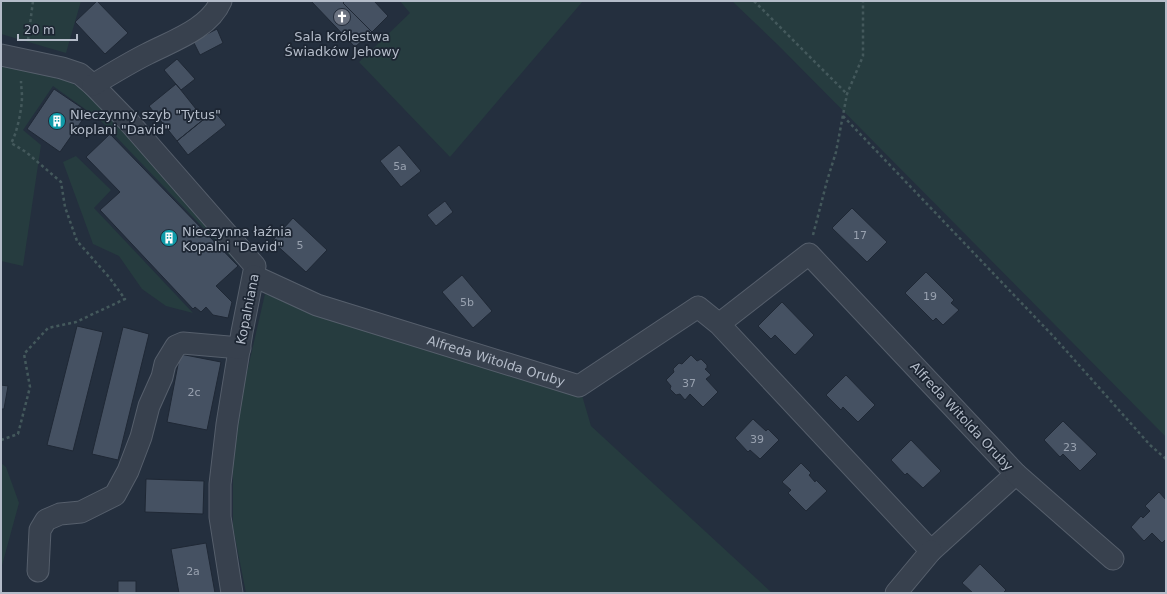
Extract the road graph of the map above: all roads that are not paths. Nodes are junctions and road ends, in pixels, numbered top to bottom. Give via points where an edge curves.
1 (221, 1) edge
2 (1, 55) edge
3 (93, 85) junction
4 (254, 276) junction
5 (719, 324) junction
6 (240, 348) junction
7 (1016, 474) junction
8 (931, 551) junction
9 (1112, 559) dead end
10 (38, 571) dead end
11 (232, 593) edge
12 (896, 593) edge

1 - 3 street via 208,20 190,32
2 - 3 street, Kopalniana via 62,68 80,74
3 - 4 street, Kopalniana via 129,122 255,266
4 - 5 street, Alfreda Witolda Oruby via 317,305 579,386 698,307
4 - 6 street, Kopalniana
5 - 7 street, Alfreda Witolda Oruby via 808,254
5 - 8 street, Alfreda Witolda Oruby
6 - 10 street via 184,343 176,346 165,364 162,378 149,406 141,437 128,471 115,495 81,512 60,514 46,520 40,530
6 - 11 street, Kopalniana via 226,424 220,484 220,517
7 - 8 street, Alfreda Witolda Oruby
7 - 9 street
8 - 12 street

